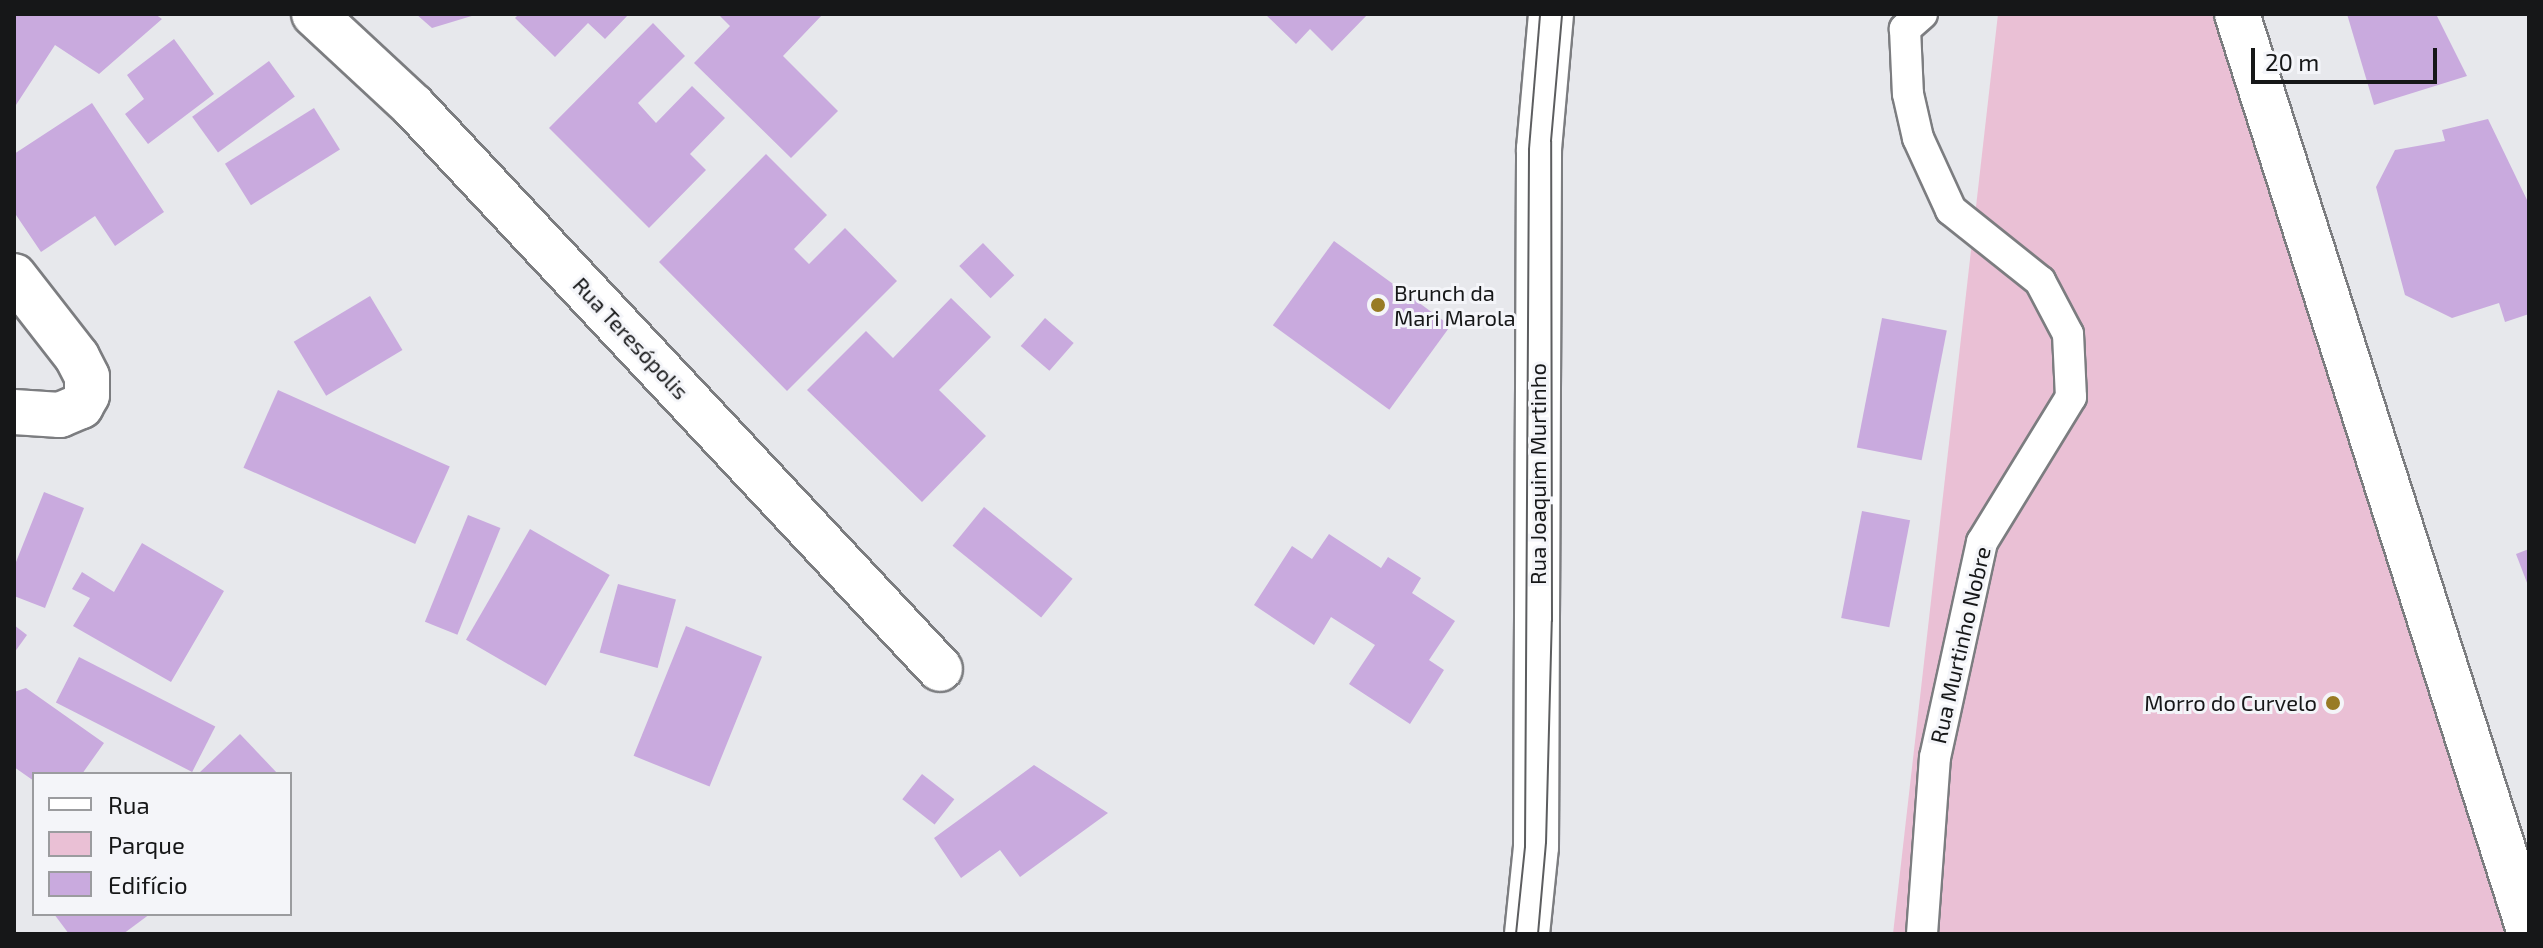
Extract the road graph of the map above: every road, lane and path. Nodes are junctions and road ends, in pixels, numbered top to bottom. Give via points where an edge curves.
1 (314, 14) edge
2 (1551, 14) edge
3 (1922, 14) edge
4 (2237, 14) edge
5 (14, 276) edge
6 (14, 412) edge
7 (940, 669) dead end
8 (2529, 930) edge
9 (1527, 934) edge
10 (1922, 934) edge

1 - 7 street, Rua Teresópolis via 413,106
2 - 9 street, Rua Joaquim Murtinho via 1539,149 1536,847
3 - 10 lane, Rua Murtinho Nobre via 1905,29 1908,94 1918,138 1951,210 2040,281 2068,334 2071,397 1982,542 1935,757
4 - 8 street
5 - 6 street via 87,377 81,406 60,415

